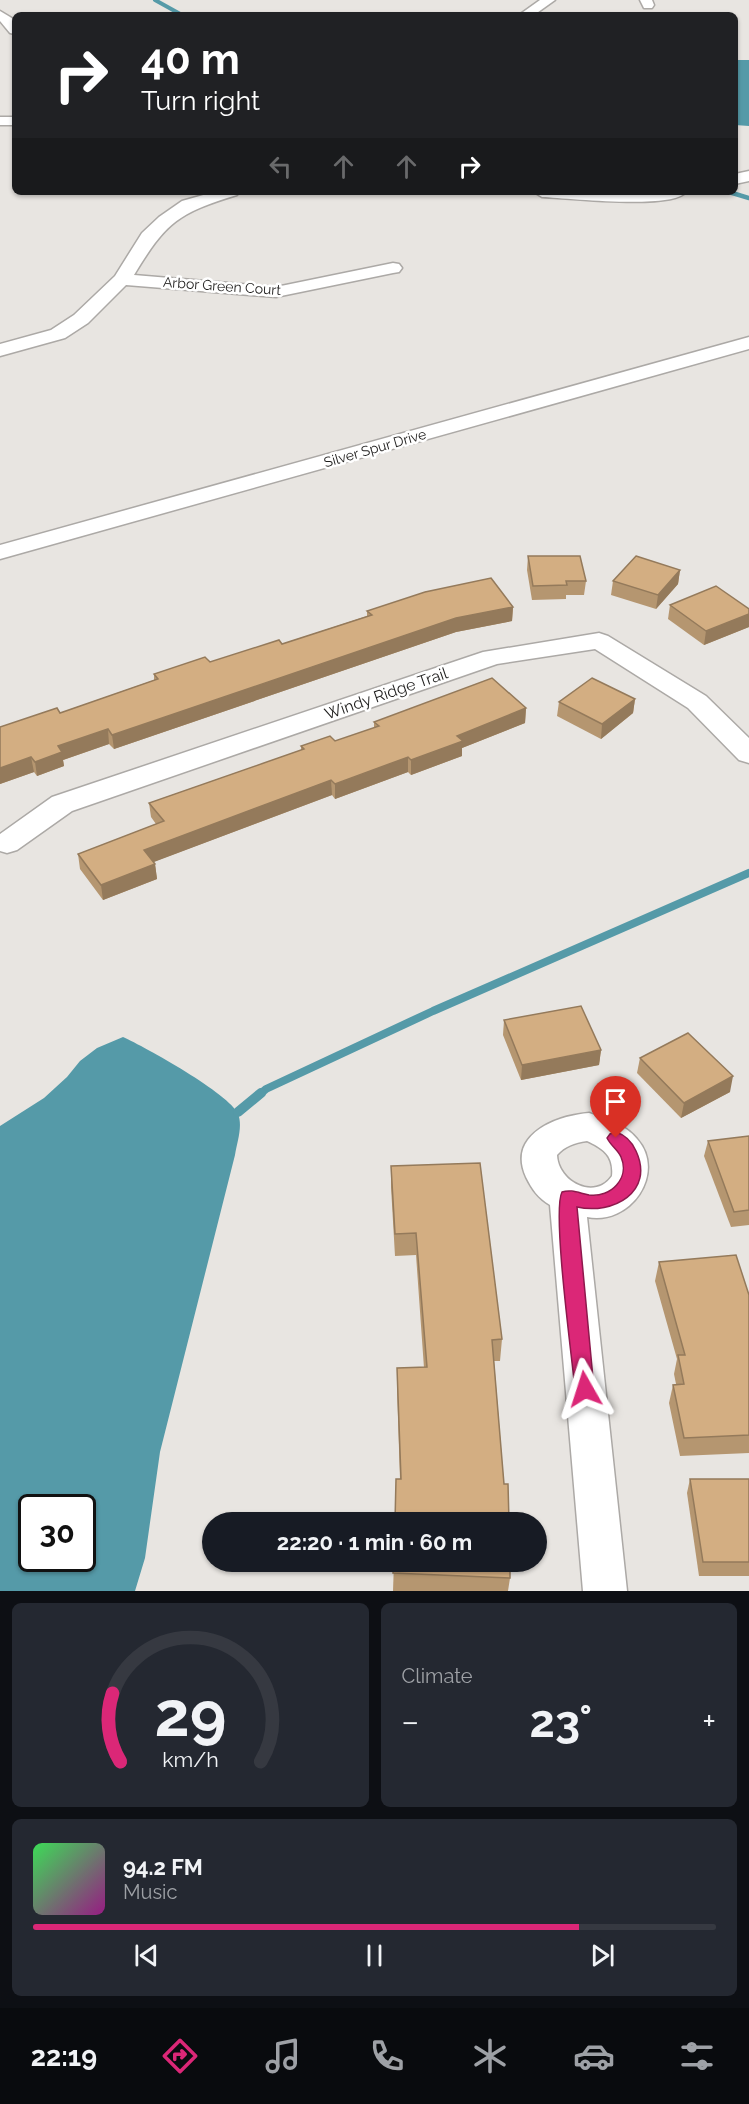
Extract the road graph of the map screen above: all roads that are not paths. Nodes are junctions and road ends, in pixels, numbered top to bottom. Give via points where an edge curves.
1 (549, 0) edge
2 (530, 12) edge
3 (0, 15) edge
4 (12, 25) edge
5 (221, 195) edge
6 (591, 195) edge
7 (659, 195) edge
8 (393, 268) dead end
9 (122, 279) junction
10 (749, 343) edge
11 (0, 350) edge
12 (0, 552) edge
13 (749, 754) edge
14 (7, 843) dead end
15 (568, 1197) dead end
16 (605, 1591) edge

1 - 2 street
3 - 4 street
5 - 9 street via 188,205 165,220 148,237
6 - 7 street
8 - 9 street, Arbor Green Court via 276,292
9 - 11 street via 81,320 58,334
10 - 12 street, Silver Spur Drive
13 - 14 street, Windy Ridge Trail via 697,702 599,641 469,664 62,804
15 - 16 street

